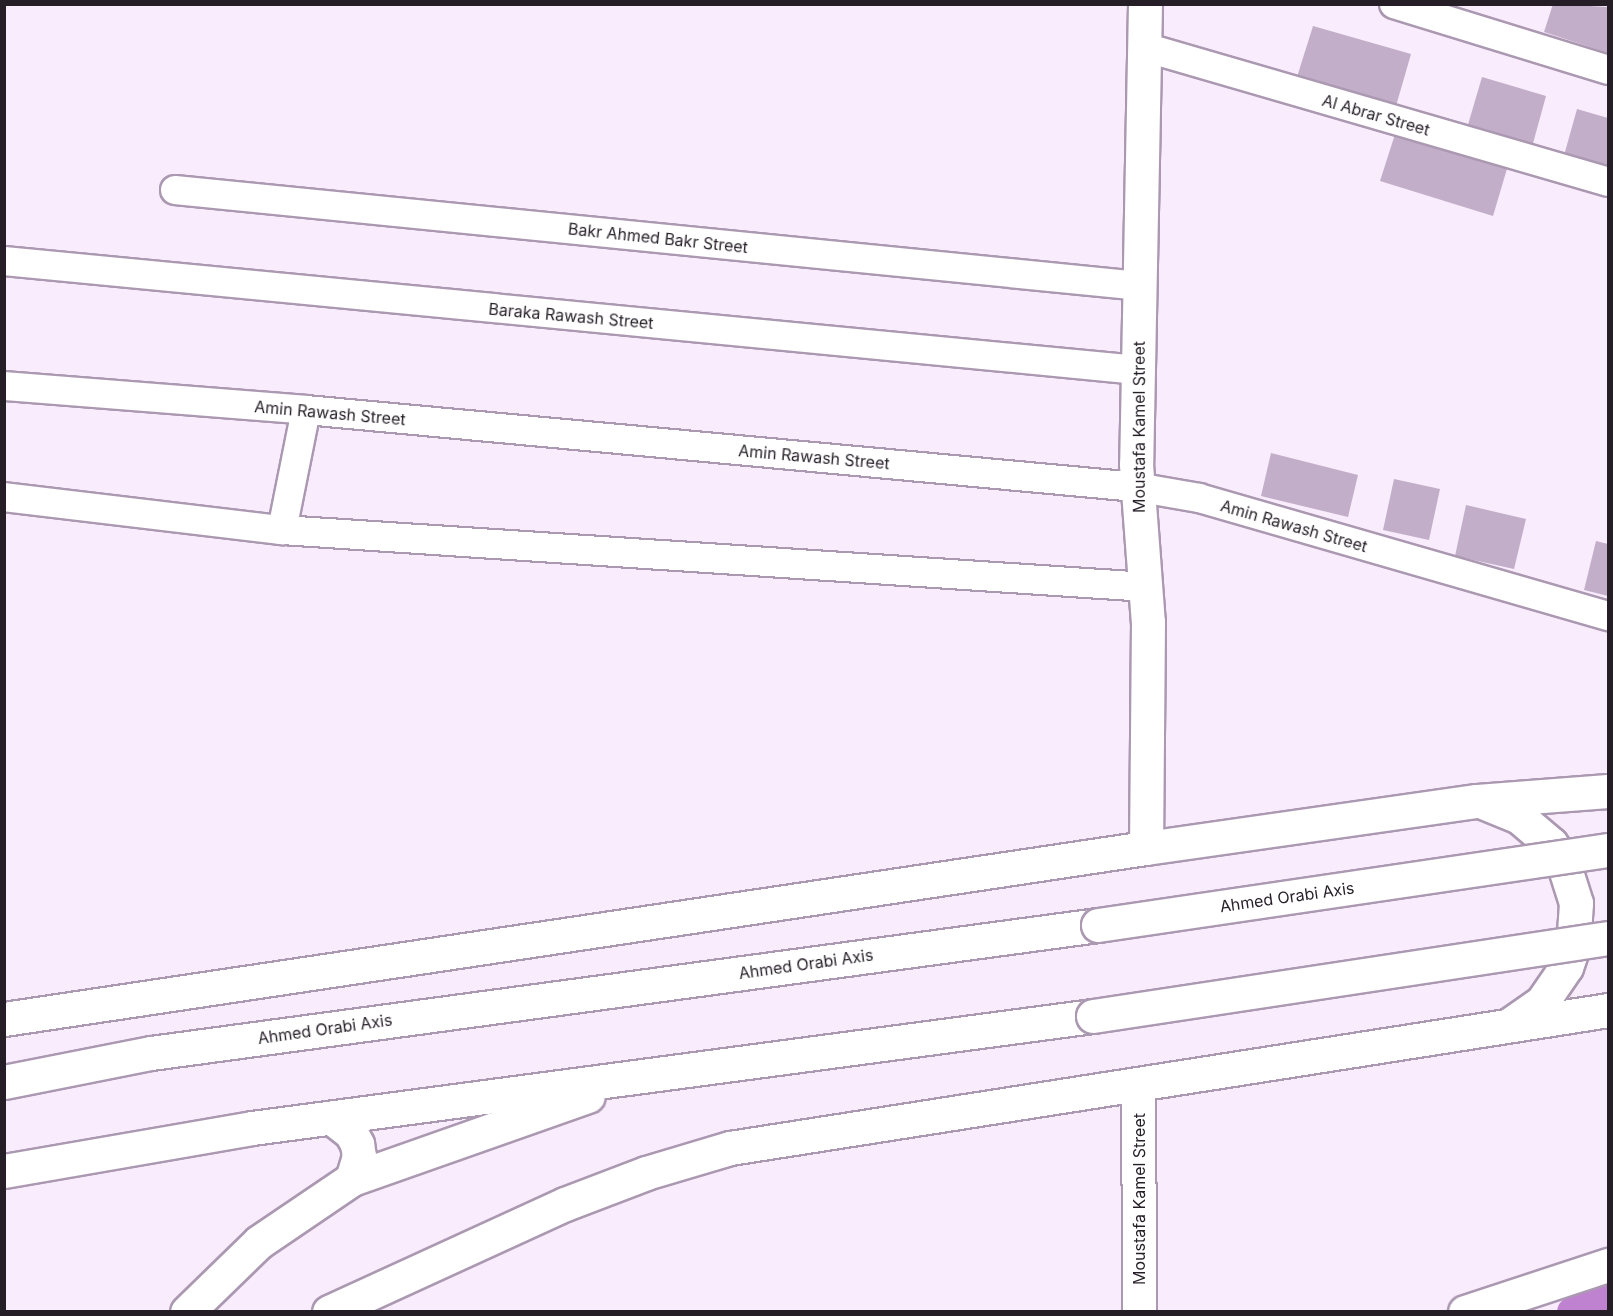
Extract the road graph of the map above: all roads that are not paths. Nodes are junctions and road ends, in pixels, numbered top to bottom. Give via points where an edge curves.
1 (1145, 4) edge
2 (1394, 4) edge
3 (1144, 47) junction
4 (1608, 70) edge
5 (1608, 182) edge
6 (175, 190) dead end
7 (4, 261) edge
8 (1141, 286) junction
9 (1138, 370) junction
10 (4, 386) edge
11 (306, 410) junction
12 (1136, 487) junction
13 (4, 497) edge
14 (282, 530) junction
15 (1146, 587) junction
16 (1608, 616) edge
17 (1608, 791) edge
18 (1477, 801) junction
19 (1146, 848) junction
20 (1608, 850) edge
21 (1608, 938) edge
22 (1608, 1010) edge
23 (4, 1019) edge
24 (1507, 1027) junction
25 (655, 1072) junction
26 (4, 1082) edge
27 (1138, 1086) junction
28 (332, 1118) junction
29 (4, 1171) edge
30 (352, 1179) junction
31 (1608, 1265) edge
32 (187, 1311) edge
33 (329, 1311) edge
34 (1139, 1311) edge
35 (1465, 1311) edge

1 - 3 main road, Moustafa Kamel Street
2 - 4 street
3 - 5 street, Al Abrar Street
3 - 8 main road, Moustafa Kamel Street
6 - 8 street, Bakr Ahmed Bakr Street
7 - 9 street, Baraka Rawash Street
8 - 9 main road, Moustafa Kamel Street
9 - 12 main road, Moustafa Kamel Street
10 - 11 street, Amin Rawash Street
11 - 12 street, Amin Rawash Street
11 - 14 street
12 - 15 main road, Moustafa Kamel Street
12 - 16 street, Amin Rawash Street via 1199,498
13 - 14 street
14 - 15 street
15 - 19 main road, Moustafa Kamel Street
17 - 18 main road
18 - 19 main road
18 - 24 main road via 1518,816 1551,844 1567,872 1576,903 1574,947 1556,986 1534,1009
19 - 23 main road
20 - 26 main road, Ahmed Orabi Axis, bridge via 1098,925 151,1053
21 - 25 main road, bridge via 1093,1016
22 - 24 main road
24 - 27 main road
25 - 28 main road
25 - 30 main road
27 - 33 main road via 816,1131 688,1159 565,1204
27 - 34 main road, Moustafa Kamel Street
28 - 29 main road
28 - 30 main road via 351,1133 357,1144 359,1156
30 - 32 main road via 259,1242
31 - 35 main road

